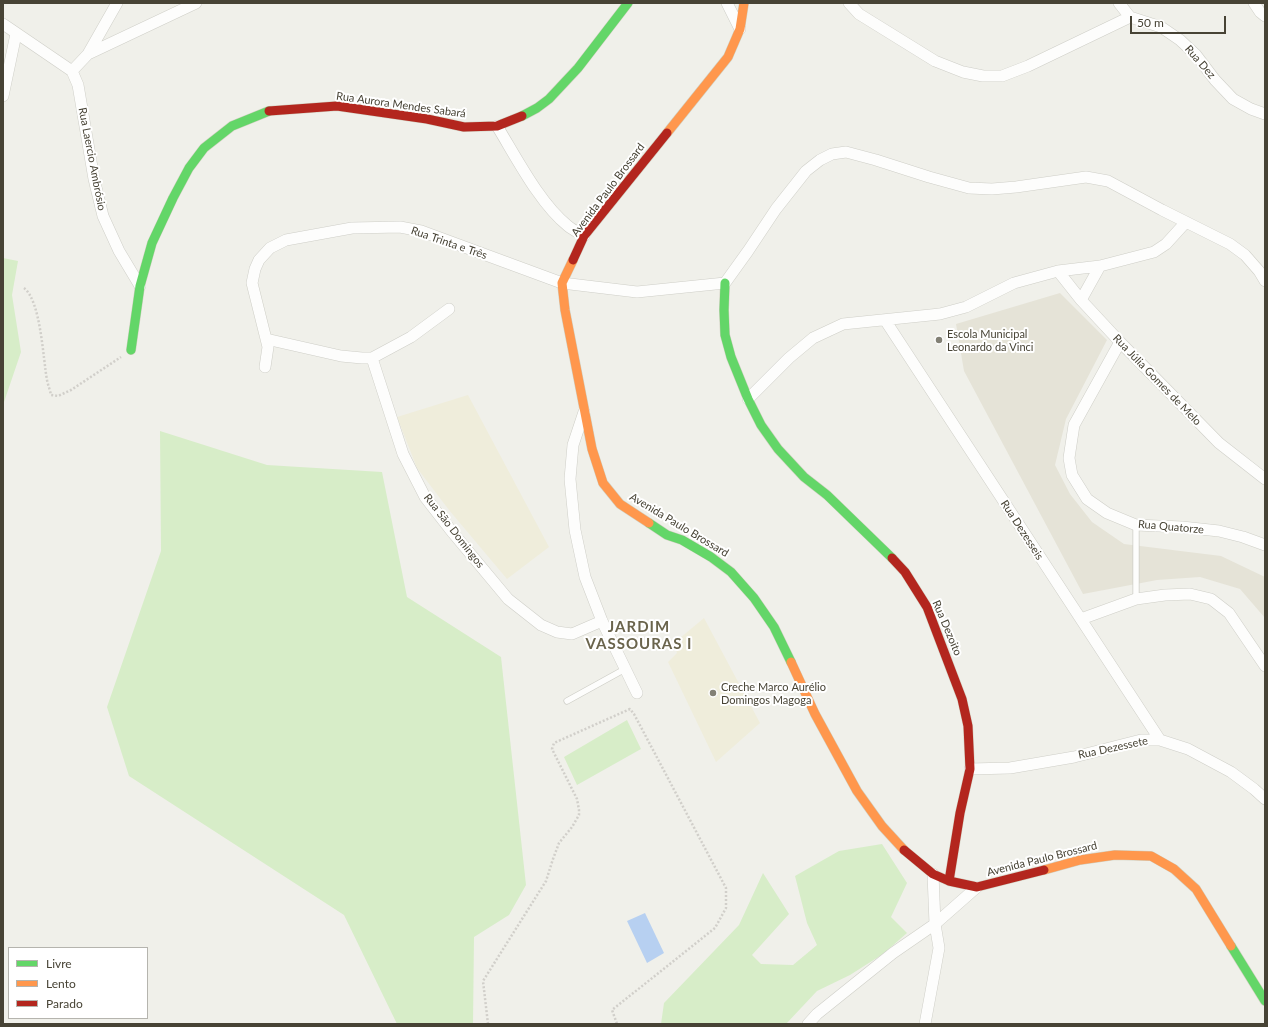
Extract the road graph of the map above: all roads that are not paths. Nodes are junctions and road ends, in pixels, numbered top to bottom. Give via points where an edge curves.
1 (117, 3) edge
2 (196, 3) edge
3 (627, 3) edge
4 (727, 3) edge
5 (744, 3) edge
6 (848, 3) edge
7 (1119, 3) edge
8 (1254, 3) edge
9 (1265, 16) edge
10 (1130, 17) junction
11 (3, 24) edge
12 (740, 29) junction
13 (16, 34) junction
14 (88, 54) junction
15 (72, 71) junction
16 (3, 96) edge
17 (1265, 114) edge
18 (497, 126) junction
19 (1186, 222) junction
20 (584, 236) junction
21 (1100, 266) junction
22 (1058, 271) junction
23 (1265, 281) edge
24 (562, 283) junction
25 (725, 283) junction
26 (140, 286) junction
27 (1081, 300) junction
28 (449, 309) dead end
29 (885, 320) junction
30 (266, 339) junction
31 (1120, 342) junction
32 (131, 350) road end
33 (372, 358) junction
34 (265, 367) dead end
35 (748, 399) junction
36 (584, 412) junction
37 (1265, 479) edge
38 (1136, 525) junction
39 (1265, 545) edge
40 (1136, 599) junction
41 (1081, 619) junction
42 (602, 622) junction
43 (1265, 666) edge
44 (625, 669) junction
45 (637, 693) dead end
46 (567, 701) dead end
47 (1160, 740) junction
48 (970, 769) junction
49 (1265, 799) edge
50 (933, 874) junction
51 (949, 881) junction
52 (977, 887) junction
53 (935, 924) junction
54 (1265, 1001) edge
55 (808, 1024) edge
56 (925, 1024) edge

1 - 14 street
2 - 14 street
3 - 18 main road, Rua Aurora Mendes Sabará via 578,68 549,99 519,118
4 - 12 street
5 - 12 main road, Avenida Paulo Brossard
6 - 10 street via 859,14 935,61 963,72 983,76 1002,76 1028,66
7 - 10 street
8 - 9 street
10 - 17 street, Rua Dez via 1160,27 1180,40 1233,99
11 - 13 street
12 - 20 main road, Avenida Paulo Brossard via 728,57
13 - 15 street
13 - 16 street
14 - 15 street
15 - 26 street, Rua Laercio Ambrósio via 78,85 103,216 119,251
18 - 20 street via 541,196 556,215
18 - 26 main road, Rua Aurora Mendes Sabará via 464,127 337,106 271,110 232,126 204,148 189,168 152,242
19 - 21 street via 1166,244 1154,252
19 - 23 street via 1230,244 1245,255
19 - 25 street via 1108,181 1086,177 1010,188 969,188 846,152 832,154 806,171 776,209
20 - 24 main road, Avenida Paulo Brossard
21 - 22 street
21 - 27 street
22 - 27 street, Rua Júlia Gomes de Melo
22 - 29 street via 1014,283 966,307 940,314
24 - 25 street, Rua Trinta e Três via 637,292
24 - 30 street, Rua Trinta e Três via 420,231 400,227 352,228 286,240 270,248 259,260 252,283
24 - 36 main road, Avenida Paulo Brossard
25 - 35 main road, Rua Dezoito via 725,335
26 - 32 main road, Rua Aurora Mendes Sabará
27 - 31 street, Rua Júlia Gomes de Melo
28 - 33 street via 411,337
29 - 35 street via 843,324 813,338
29 - 41 street, Rua Dezesseis
30 - 33 street via 341,356
30 - 34 street, Rua Trinta e Três via 268,347
31 - 37 street, Rua Júlia Gomes de Melo via 1219,443
31 - 38 street, Rua Quatorze via 1074,425 1070,458 1072,475 1087,499 1107,513
33 - 42 street, Rua São Domingos via 403,454 425,496 508,599 541,625 557,632 572,634
35 - 48 main road, Rua Dezoito via 760,425 778,449 804,477 832,500 906,572 927,607 962,699 968,726
36 - 42 street via 573,446 570,478 575,530 585,577
36 - 50 main road, Avenida Paulo Brossard via 603,483 620,504 667,535 682,540 711,557 731,572 754,598 774,627 815,714 857,791 882,826 906,852
38 - 39 street, Rua Quatorze via 1219,531
38 - 40 lane
40 - 41 street
40 - 43 street via 1165,594 1190,594 1211,600 1229,613
41 - 47 street, Rua Dezesseis
42 - 44 street
44 - 45 street
44 - 46 lane
47 - 48 street, Rua Dezessete via 1141,740 1074,757 1010,768
47 - 49 street, Rua Dezessete via 1188,749 1231,772
48 - 51 main road, Rua Dezoito
50 - 51 main road, Avenida Paulo Brossard
50 - 53 street
51 - 52 main road, Avenida Paulo Brossard
52 - 53 street
52 - 54 main road, Avenida Paulo Brossard via 1087,859 1115,855 1151,856 1174,869 1196,889
53 - 55 street via 893,953
53 - 56 street via 939,948

